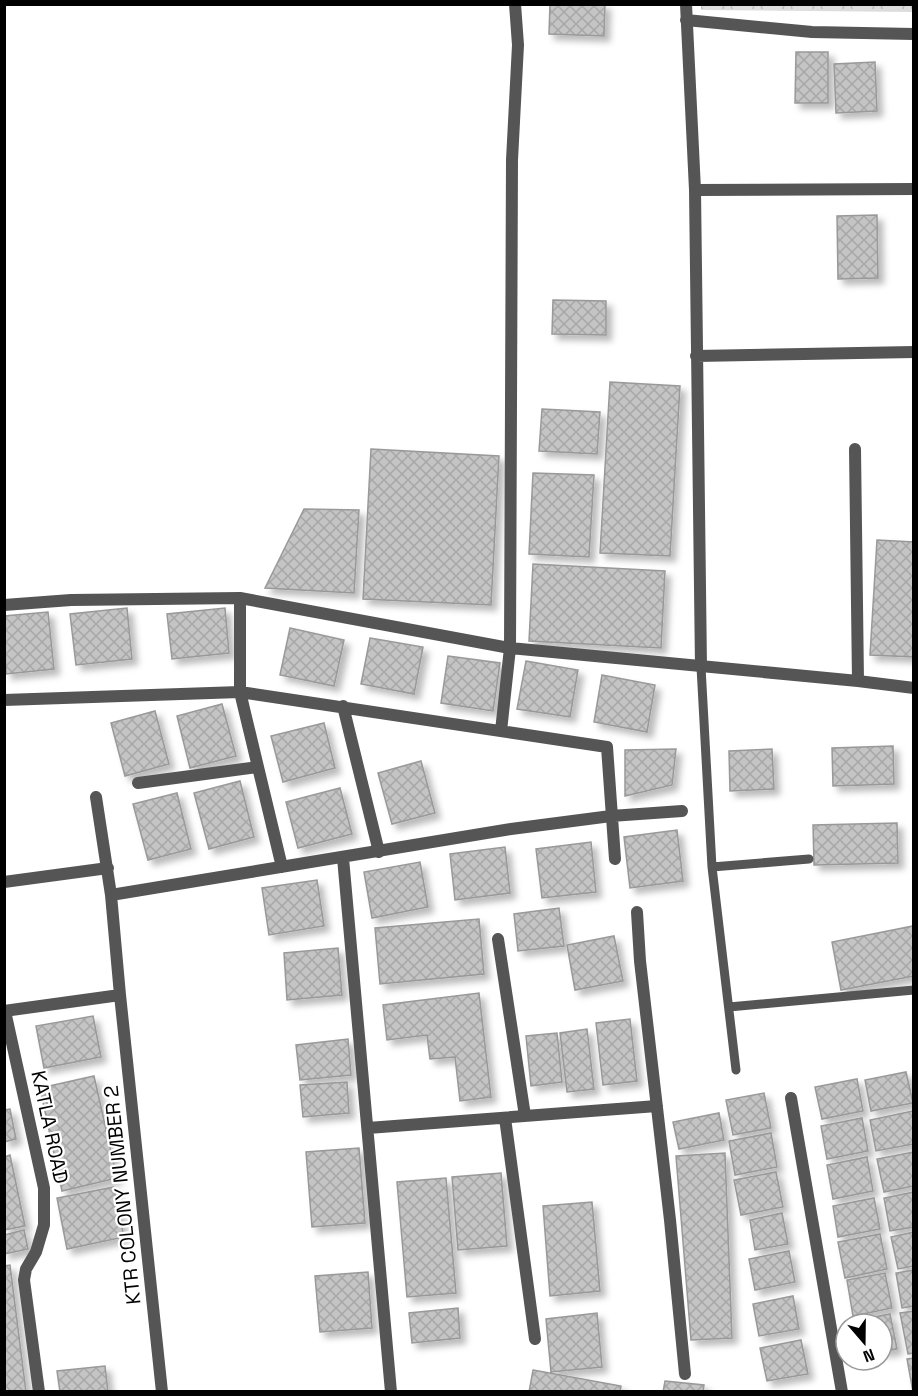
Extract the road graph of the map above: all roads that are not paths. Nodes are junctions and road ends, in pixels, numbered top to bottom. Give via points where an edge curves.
1 (515, 4) edge
2 (686, 4) edge
3 (686, 20) junction
4 (914, 34) edge
5 (914, 189) edge
6 (694, 190) junction
7 (914, 352) edge
8 (696, 357) junction
9 (855, 449) dead end
10 (240, 598) junction
11 (4, 605) edge
12 (510, 648) junction
13 (701, 667) junction
14 (858, 681) junction
15 (914, 688) edge
16 (240, 692) junction
17 (4, 700) edge
18 (343, 706) junction
19 (501, 730) junction
20 (258, 767) junction
21 (138, 783) dead end
22 (96, 797) dead end
23 (682, 811) dead end
24 (611, 816) junction
25 (379, 852) junction
26 (343, 858) junction
27 (615, 859) dead end
28 (809, 859) dead end
29 (282, 867) junction
30 (712, 867) junction
31 (108, 868) junction
32 (4, 882) edge
33 (111, 895) junction
34 (637, 912) dead end
35 (498, 939) dead end
36 (914, 990) edge
37 (120, 995) junction
38 (729, 1006) junction
39 (5, 1011) edge
40 (736, 1070) dead end
41 (791, 1098) dead end
42 (657, 1106) junction
43 (525, 1116) junction
44 (505, 1118) junction
45 (369, 1128) junction
46 (536, 1339) dead end
47 (685, 1374) dead end
48 (39, 1392) edge
49 (162, 1392) edge
50 (391, 1392) edge
51 (842, 1392) edge

1 - 12 street via 518,45 512,160
2 - 3 street
3 - 4 street via 812,32
3 - 6 street
5 - 6 street
6 - 8 street
7 - 8 street
8 - 13 street
9 - 14 street
10 - 11 street via 71,600
10 - 12 street
10 - 16 street
12 - 13 street
12 - 19 street
13 - 14 street
13 - 30 lane
14 - 15 street
16 - 17 street
16 - 18 street
16 - 20 street
18 - 19 street
18 - 25 street
19 - 24 street via 607,747
20 - 21 street
20 - 29 street
22 - 31 street, KTR COLONY NUMBER 2
23 - 24 street
24 - 25 street
24 - 27 street
25 - 26 street
26 - 29 street
26 - 45 street
28 - 30 lane
29 - 33 street
30 - 38 lane
31 - 32 street
31 - 33 street, KTR COLONY NUMBER 2
33 - 37 street, KTR COLONY NUMBER 2
34 - 42 street
35 - 43 street
36 - 38 lane
37 - 39 street
37 - 49 street, KTR COLONY NUMBER 2
38 - 40 lane
39 - 48 street, KATLA ROAD via 44,1188 44,1225 24,1280
41 - 51 street
42 - 43 street
42 - 47 street
43 - 44 street
44 - 45 street
44 - 46 street
45 - 50 street

